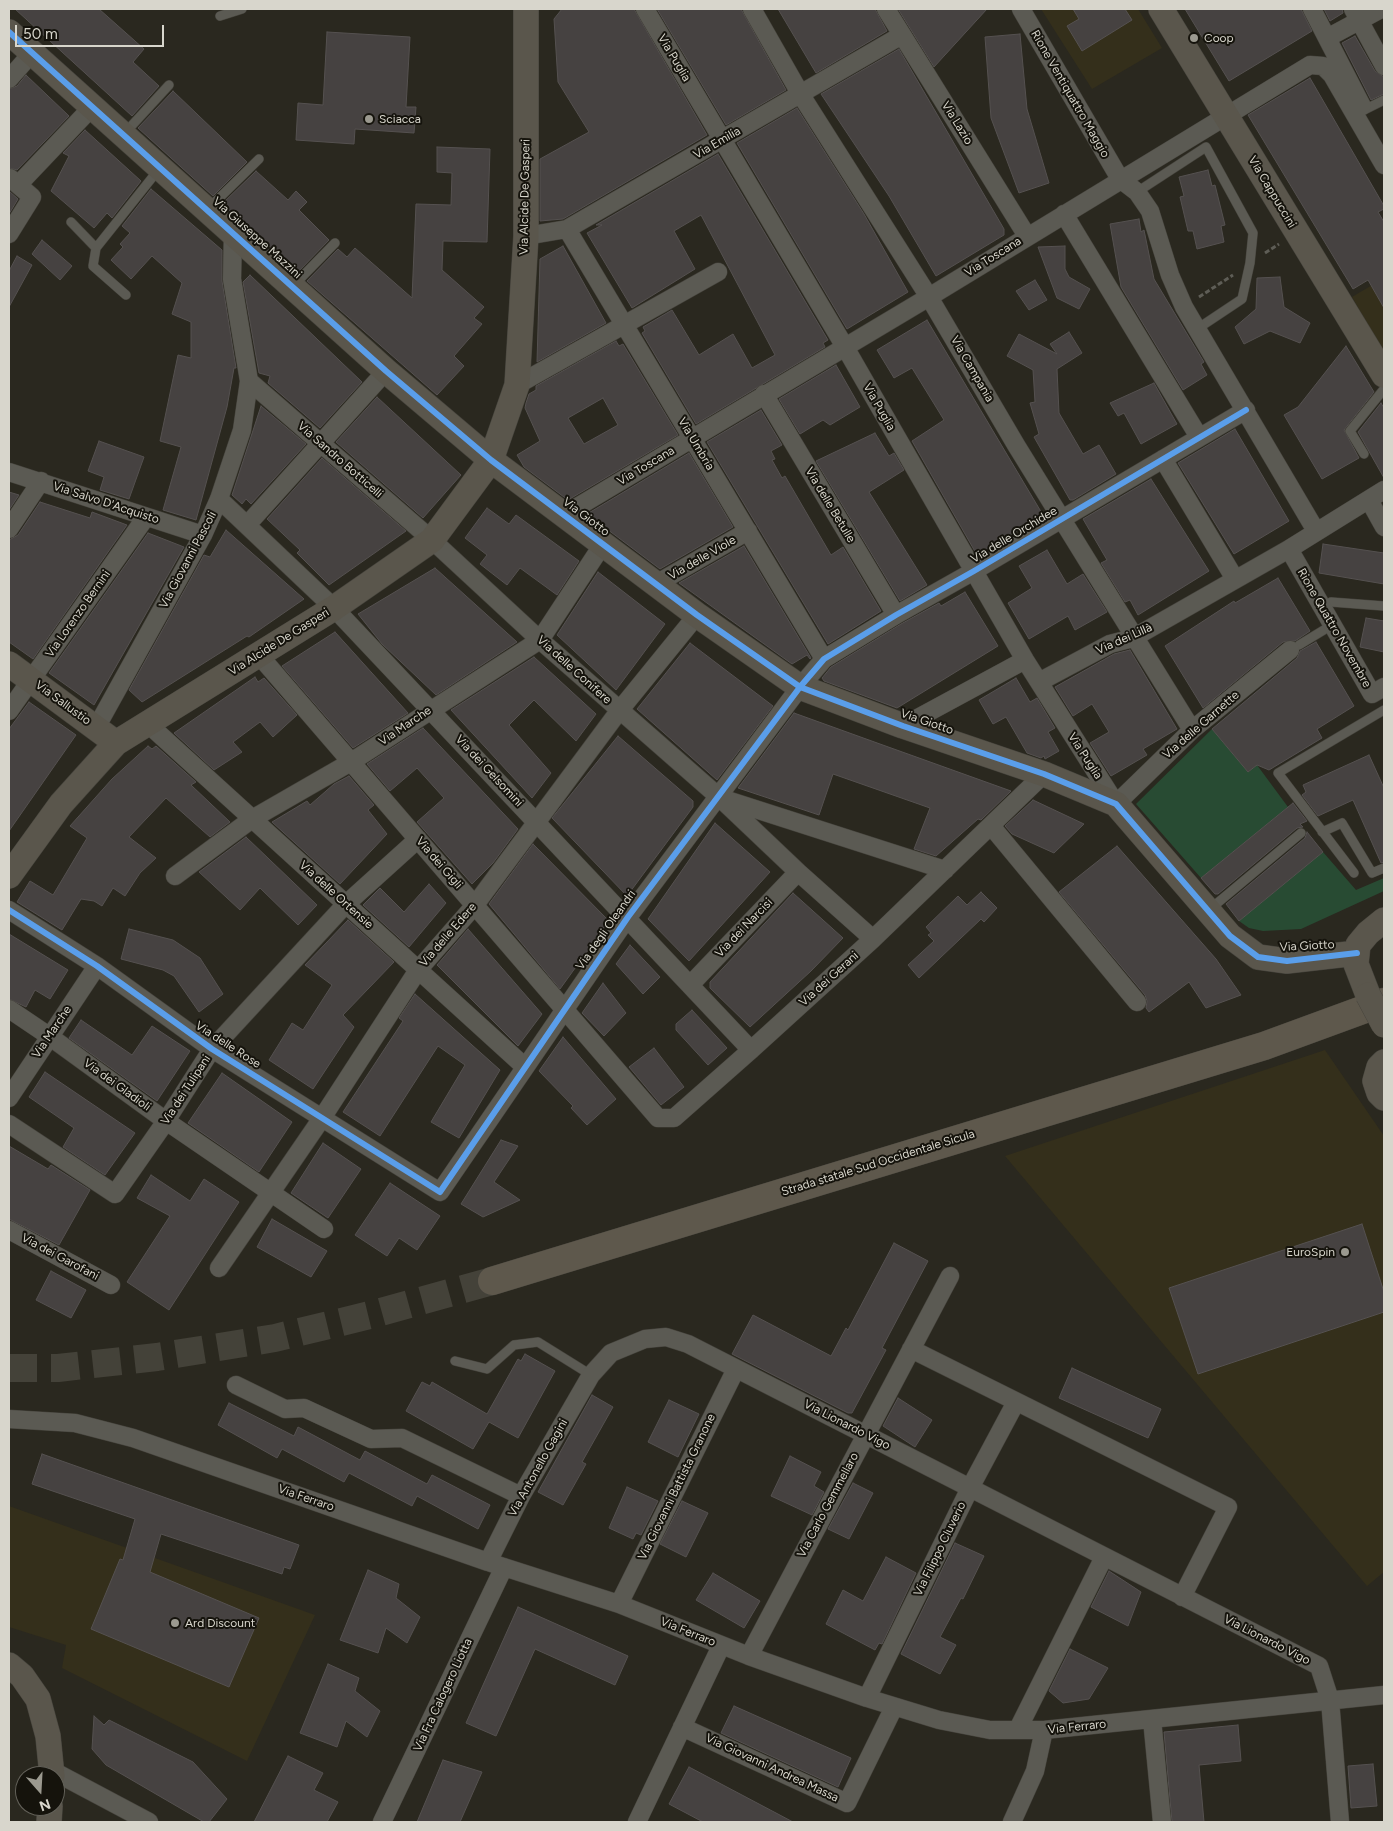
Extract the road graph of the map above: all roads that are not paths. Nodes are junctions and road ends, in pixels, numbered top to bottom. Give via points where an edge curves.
1 (242, 9) edge
2 (526, 9) edge
3 (645, 9) edge
4 (752, 9) edge
5 (886, 9) edge
6 (1021, 9) edge
7 (1161, 9) edge
8 (1312, 9) edge
9 (1380, 9) edge
10 (1356, 14) edge
11 (220, 16) dead end
12 (9, 32) edge
13 (902, 35) junction
14 (1327, 38) junction
15 (32, 53) junction
16 (1384, 66) edge
17 (9, 79) edge
18 (169, 85) dead end
19 (801, 95) junction
20 (1384, 100) edge
21 (93, 106) junction
22 (1364, 110) joint
23 (1226, 116) junction
24 (124, 134) junction
25 (723, 139) junction
26 (259, 158) dead end
27 (1384, 165) edge
28 (161, 167) junction
29 (1120, 179) junction
30 (14, 182) edge
31 (1137, 192) junction
32 (208, 209) junction
33 (1064, 214) junction
34 (71, 222) dead end
35 (567, 229) junction
36 (234, 232) junction
37 (9, 234) edge
38 (526, 236) junction
39 (1027, 236) junction
40 (335, 243) dead end
41 (96, 248) junction
42 (718, 272) dead end
43 (293, 286) junction
44 (126, 296) dead end
45 (929, 297) junction
46 (624, 324) junction
47 (1197, 329) junction
48 (845, 347) junction
49 (386, 371) junction
50 (1384, 375) edge
51 (249, 381) junction
52 (517, 385) junction
53 (1384, 388) edge
54 (764, 394) junction
55 (1246, 410) junction
56 (1199, 437) junction
57 (692, 438) junction
58 (320, 444) junction
59 (1364, 454) dead end
60 (1163, 459) junction
61 (491, 460) junction
62 (9, 472) edge
63 (41, 481) junction
64 (1384, 490) edge
65 (220, 499) junction
66 (1369, 500) junction
67 (564, 515) junction
68 (146, 517) junction
69 (1062, 520) junction
70 (247, 525) junction
71 (1384, 527) edge
72 (9, 529) edge
73 (748, 531) junction
74 (1316, 531) junction
75 (203, 536) junction
76 (432, 540) junction
77 (603, 544) junction
78 (1289, 548) junction
79 (974, 571) junction
80 (1235, 580) junction
81 (656, 584) junction
82 (1331, 602) dead end
83 (1384, 606) edge
84 (334, 608) junction
85 (697, 615) junction
86 (896, 615) junction
87 (1332, 625) junction
88 (1133, 638) junction
89 (540, 640) junction
90 (1294, 647) joint
91 (258, 654) junction
92 (824, 659) junction
93 (1025, 660) junction
94 (9, 664) edge
95 (31, 680) junction
96 (1039, 682) junction
97 (800, 687) junction
98 (1384, 687) edge
99 (430, 709) junction
100 (9, 710) edge
101 (1384, 710) edge
102 (619, 711) junction
103 (147, 723) junction
104 (903, 726) junction
105 (96, 728) junction
106 (1192, 730) junction
107 (116, 743) junction
108 (351, 762) junction
109 (1044, 774) junction
110 (719, 797) junction
111 (1116, 804) junction
112 (252, 819) junction
113 (536, 821) junction
114 (992, 827) junction
115 (1322, 832) junction
116 (1301, 833) dead end
117 (418, 839) junction
118 (1384, 868) edge
119 (945, 870) junction
120 (798, 872) junction
121 (1354, 873) dead end
122 (9, 876) edge
123 (175, 876) dead end
124 (345, 905) junction
125 (475, 905) junction
126 (9, 910) edge
127 (1208, 910) junction
128 (628, 917) junction
129 (1384, 920) edge
130 (873, 939) junction
131 (1356, 953) junction
132 (97, 966) junction
133 (418, 970) junction
134 (691, 984) junction
135 (1376, 999) edge
136 (1137, 1002) dead end
137 (9, 1009) edge
138 (564, 1011) junction
139 (1384, 1018) edge
140 (1384, 1025) edge
141 (49, 1036) junction
142 (1264, 1046) junction
143 (212, 1049) junction
144 (751, 1050) junction
145 (1384, 1062) edge
146 (525, 1067) junction
147 (9, 1098) edge
148 (1384, 1098) edge
149 (322, 1118) junction
150 (658, 1118) joint
151 (166, 1122) junction
152 (9, 1124) edge
153 (270, 1192) junction
154 (440, 1192) joint
155 (324, 1229) dead end
156 (9, 1230) edge
157 (219, 1268) dead end
158 (950, 1276) dead end
159 (492, 1281) tunnel mouth
160 (111, 1285) dead end
161 (911, 1349) junction
162 (455, 1361) dead end
163 (736, 1370) junction
164 (591, 1375) junction
165 (236, 1385) dead end
166 (1016, 1402) junction
167 (9, 1419) edge
168 (865, 1435) junction
169 (970, 1488) junction
170 (522, 1496) junction
171 (1104, 1557) junction
172 (496, 1564) junction
173 (1182, 1597) junction
174 (619, 1604) junction
175 (721, 1646) junction
176 (749, 1656) junction
177 (9, 1665) edge
178 (1384, 1695) edge
179 (867, 1698) junction
180 (1330, 1700) junction
181 (894, 1707) junction
182 (1152, 1719) junction
183 (682, 1727) junction
184 (1018, 1729) junction
185 (1044, 1730) junction
186 (51, 1766) edge
187 (65, 1780) edge
188 (149, 1822) edge
189 (382, 1822) edge
190 (637, 1822) edge
191 (1012, 1822) edge
192 (1162, 1822) edge
193 (1340, 1822) edge

1 - 11 lane
2 - 38 street, Via Alcide De Gasperi
3 - 25 street, Via Puglia
4 - 19 street, Via Campania
5 - 13 street, Via Lazio
6 - 29 street, Rione Ventiquattro Maggio
7 - 23 street, Via Cappuccini
8 - 14 street
9 - 10 street
10 - 14 street
10 - 16 street
12 - 15 street, Via Giuseppe Mazzini
13 - 19 street, Via Emilia
13 - 39 street, Via Lazio
14 - 22 street
15 - 17 street
15 - 21 street, Via Giuseppe Mazzini
18 - 24 lane
19 - 25 street, Via Emilia
19 - 45 street, Via Campania
20 - 22 lane
21 - 24 street, Via Giuseppe Mazzini
21 - 30 street
23 - 27 street, Via Toscana via 1310,65 1323,66 1332,75
23 - 29 street, Via Toscana
23 - 50 street, Via Cappuccini
24 - 28 street, Via Giuseppe Mazzini
25 - 35 street, Via Emilia
25 - 48 street, Via Puglia
26 - 32 lane
28 - 32 street, Via Giuseppe Mazzini
28 - 41 lane
29 - 31 street
29 - 33 street, Via Toscana
30 - 37 street via 32,197
31 - 47 street via 1150,211 1170,275
31 - 47 lane via 1206,147 1253,233 1242,299
32 - 36 street, Via Giuseppe Mazzini
33 - 39 street, Via Toscana
33 - 56 street
34 - 41 lane
35 - 38 street, Via Emilia
35 - 46 street, Via Umbria
36 - 43 street, Via Giuseppe Mazzini
36 - 51 street, Via Giovanni Pascoli via 232,279
38 - 52 street, Via Alcide De Gasperi
39 - 45 street, Via Toscana
40 - 43 lane
41 - 44 lane via 93,266
42 - 46 street
43 - 49 street, Via Giuseppe Mazzini
45 - 48 street, Via Toscana
45 - 69 street, Via Campania
46 - 52 street
46 - 57 street, Via Umbria
47 - 55 street
48 - 54 street, Via Toscana
48 - 79 street, Via Puglia
49 - 58 street
49 - 61 street, Via Giuseppe Mazzini
51 - 58 street, Via Sandro Botticelli
51 - 65 street, Via Giovanni Pascoli via 242,430
52 - 61 street, Via Alcide De Gasperi
53 - 59 lane via 1350,431
54 - 57 street, Via Toscana
54 - 86 street, Via delle Betulle
55 - 56 street, Via delle Orchidee
55 - 74 street
56 - 60 street, Via delle Orchidee
57 - 67 street, Via Toscana
57 - 73 street, Via Umbria
58 - 70 street
58 - 76 street, Via Sandro Botticelli
60 - 69 street, Via delle Orchidee
60 - 80 street
61 - 67 street, Via Giotto
61 - 76 street, Via Alcide De Gasperi
62 - 63 street, Via Salvo D'Acquisto
63 - 68 street, Via Salvo D'Acquisto
63 - 72 street
64 - 66 street, Via dei Lillà
65 - 70 street, Via dei Gelsomini
65 - 75 street, Via Giovanni Pascoli
66 - 71 street
66 - 74 street, Via dei Lillà
67 - 77 street, Via Giotto
68 - 75 street, Via Salvo D'Acquisto
68 - 95 street, Via Lorenzo Bernini
69 - 79 street, Via delle Orchidee
69 - 88 street, Via Campania
70 - 84 street, Via dei Gelsomini
73 - 81 street, Via delle Viole
73 - 92 street, Via Umbria
74 - 78 street, Via dei Lillà
75 - 105 street, Via Giovanni Pascoli
76 - 84 street, Via Alcide De Gasperi
76 - 89 street, Via delle Conifere
77 - 81 street, Via Giotto
77 - 89 street, Via Marche
78 - 80 street, Via dei Lillà
78 - 87 street, Rione Quattro Novembre
79 - 86 street, Via delle Orchidee
79 - 93 street, Via Puglia
80 - 88 street, Via dei Lillà
81 - 85 street, Via Giotto
82 - 83 lane
84 - 91 street, Via Alcide De Gasperi
84 - 99 street, Via dei Gelsomini
85 - 97 street, Via Giotto
85 - 102 street, Via delle Edere
86 - 92 street, Via delle Orchidee
87 - 90 lane
87 - 98 street, Rione Quattro Novembre via 1372,694
88 - 96 street, Via dei Lillà via 1110,644
88 - 106 street, Via Campania
89 - 99 street, Via Marche
89 - 102 street, Via delle Conifere
90 - 106 street, Via delle Garnette
91 - 103 street, Via Alcide De Gasperi
91 - 108 street, Via dei Gigli
92 - 97 street, Via delle Orchidee
93 - 96 street, Via Puglia
93 - 104 street
94 - 95 street, Via Sallustio
95 - 100 street, Via Lorenzo Bernini
95 - 105 street, Via Sallustio
96 - 111 street, Via Puglia
97 - 104 street, Via Giotto
97 - 110 street, Via degli Oleandri
99 - 108 street, Via Marche
99 - 113 street, Via dei Gelsomini
101 - 115 lane via 1278,773
102 - 110 street, Via delle Conifere
102 - 113 street, Via delle Edere
103 - 107 street, Via Alcide De Gasperi
103 - 112 street, Via delle Ortensie
104 - 109 street, Via Giotto
105 - 107 street, Via Sallustio
106 - 111 street, Via delle Garnette
107 - 122 street, Via Alcide De Gasperi via 61,804
108 - 112 street, Via Marche
108 - 117 street, Via dei Gigli
109 - 111 street, Via Giotto
109 - 114 street, Via dei Gerani
110 - 119 street, Via delle Conifere
110 - 120 street, Via delle Conifere
110 - 128 street, Via degli Oleandri
111 - 127 street, Via Giotto
112 - 123 street, Via Marche
112 - 124 street, Via delle Ortensie
113 - 125 street, Via delle Edere
113 - 128 street, Via dei Gelsomini
114 - 119 street, Via dei Gerani
114 - 136 street
115 - 118 lane via 1342,823 1372,873
115 - 121 lane
116 - 127 lane
117 - 124 street, Via dei Tulipani
117 - 125 street, Via dei Gigli
119 - 130 street, Via dei Gerani
120 - 130 street, Via delle Conifere
120 - 134 street, Via dei Narcisi
124 - 133 street, Via delle Ortensie
124 - 143 street, Via dei Tulipani
125 - 133 street, Via delle Edere
125 - 138 street, Via dei Gigli
126 - 132 street, Via delle Rose
127 - 131 street, Via Giotto via 1230,936 1258,956 1287,961
128 - 134 street, Via dei Gelsomini
128 - 138 street, Via degli Oleandri
129 - 131 street via 1368,933
130 - 144 street, Via dei Gerani
131 - 135 street via 1356,964
132 - 141 street, Via Marche
132 - 143 street, Via delle Rose
133 - 146 street, Via delle Ortensie
133 - 149 street, Via delle Edere
134 - 144 street, Via dei Gelsomini
135 - 140 street, bridge
135 - 142 main road, Strada statale Sud Occidentale Sicula
137 - 141 street, Via dei Gladioli
138 - 146 street, Via degli Oleandri
138 - 150 street, Via dei Gigli
139 - 142 main road, Strada statale Sud Occidentale Sicula
141 - 147 street, Via Marche
141 - 151 street, Via dei Gladioli
142 - 159 main road, Strada statale Sud Occidentale Sicula
143 - 149 street, Via delle Rose
143 - 151 street, Via dei Tulipani
144 - 150 street, Via dei Gerani via 674,1118
145 - 148 street via 1374,1082
146 - 154 street, Via degli Oleandri
149 - 153 street, Via delle Edere
149 - 154 street, Via delle Rose
151 - 152 street, Via dei Tulipani via 115,1194
151 - 153 street, Via dei Gladioli
153 - 155 street, Via dei Gladioli
153 - 157 street, Via delle Edere
156 - 160 street, Via dei Garofani
158 - 161 street, Via Carlo Gemmellaro
161 - 166 street
161 - 168 street, Via Carlo Gemmellaro
162 - 164 lane via 487,1369 514,1345 538,1342
163 - 164 street, Via Lionardo Vigo via 666,1336 645,1339 611,1353
163 - 168 street, Via Lionardo Vigo
163 - 174 street, Via Giovanni Battista Granone
164 - 170 street, Via Antonello Gagini
165 - 170 street via 285,1409 304,1408 371,1439 402,1438
166 - 169 street, Via Filippo Cluverio
166 - 173 street via 1228,1507
167 - 172 street, Via Ferraro via 75,1423 133,1438
168 - 169 street, Via Lionardo Vigo
168 - 176 street, Via Carlo Gemmellaro
169 - 171 street, Via Lionardo Vigo
169 - 179 street, Via Filippo Cluverio
170 - 172 street, Via Antonello Gagini
171 - 173 street, Via Lionardo Vigo
171 - 184 street
172 - 174 street, Via Ferraro
172 - 189 street, Via Fra Calogero Liotta
173 - 180 street, Via Lionardo Vigo via 1319,1666
174 - 175 street, Via Ferraro
175 - 176 street, Via Ferraro
175 - 183 street
176 - 179 street, Via Ferraro
177 - 186 street via 22,1676 38,1699 48,1736
178 - 180 street, Via Ferraro
179 - 181 street, Via Ferraro
180 - 182 street, Via Ferraro
180 - 193 street, Via Lionardo Vigo
181 - 183 street, Via Giovanni Andrea Massa via 847,1803
181 - 184 street, Via Ferraro via 990,1730
182 - 185 street, Via Ferraro
182 - 192 street
183 - 190 street
184 - 185 street, Via Ferraro
185 - 191 street via 1035,1771
187 - 188 street

